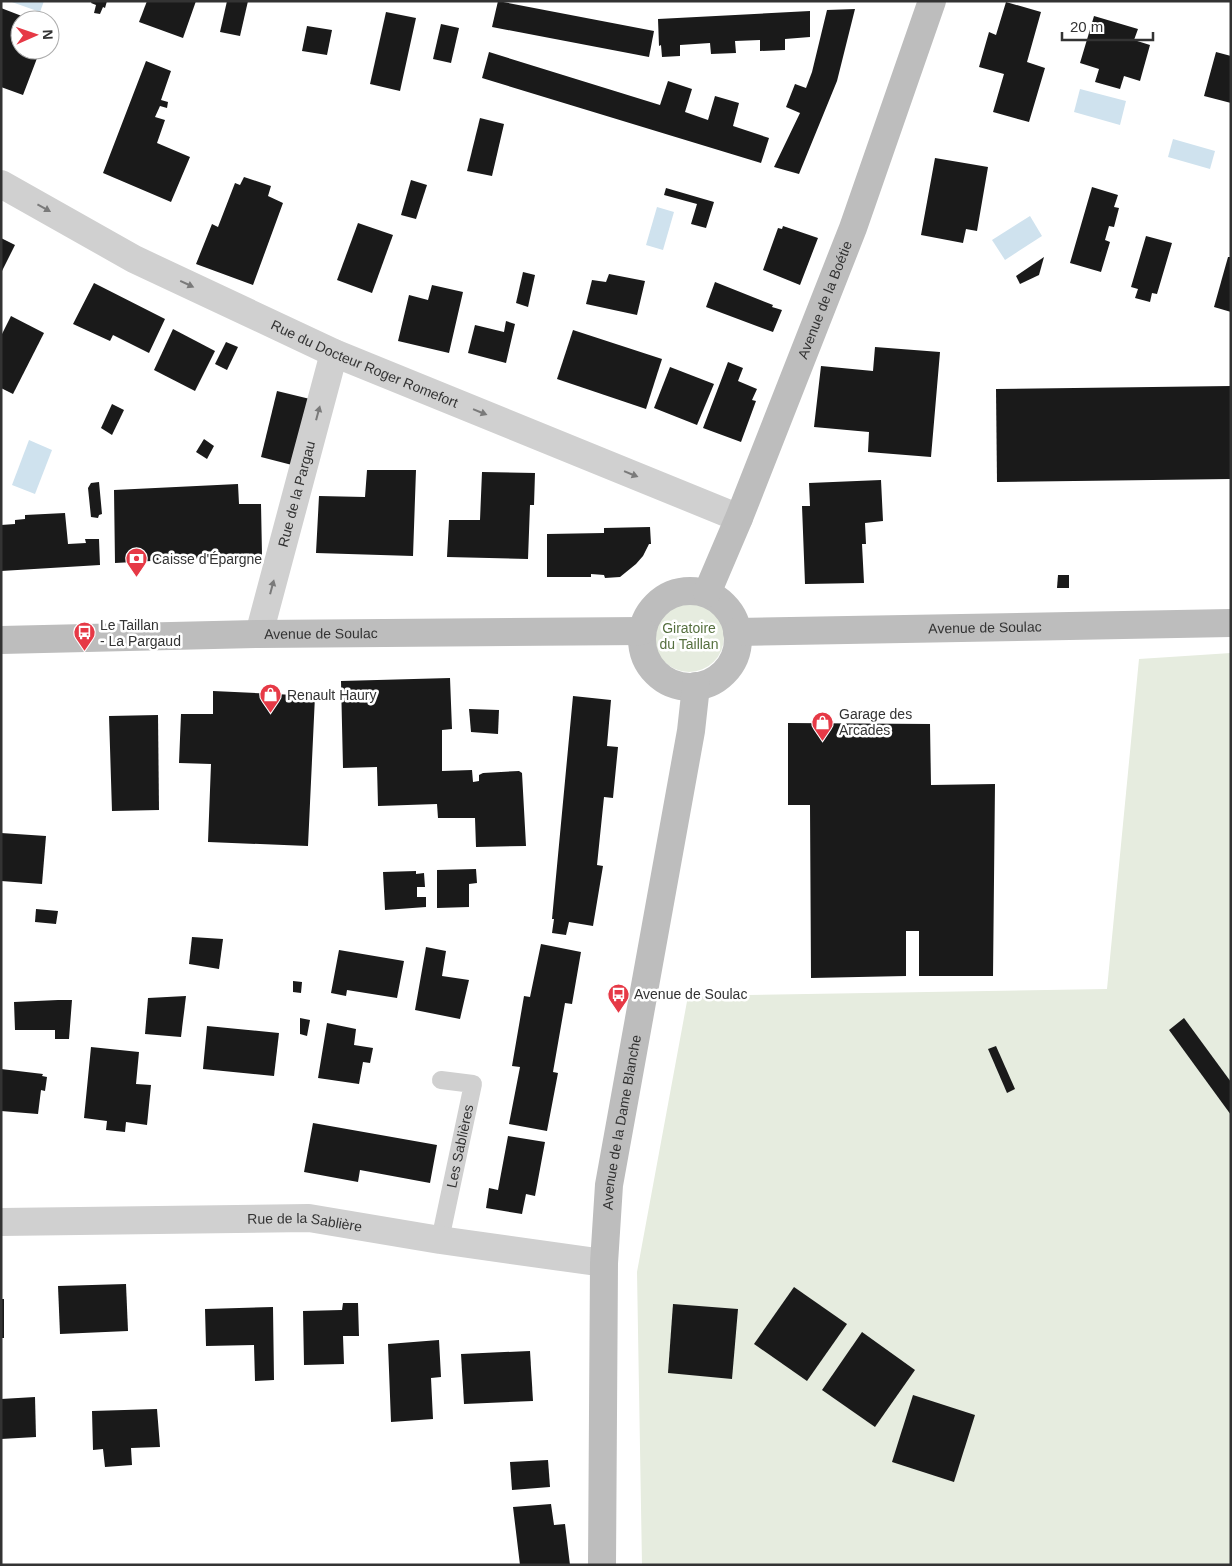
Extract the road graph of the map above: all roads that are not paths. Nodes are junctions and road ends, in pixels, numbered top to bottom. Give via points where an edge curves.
1 (932, 1) edge
2 (1, 184) edge
3 (334, 353) junction
4 (739, 518) junction
5 (707, 594) junction
6 (1231, 623) edge
7 (642, 631) junction
8 (737, 632) junction
9 (259, 634) junction
10 (1, 640) edge
11 (696, 686) junction
12 (441, 1080) dead end
13 (1, 1222) edge
14 (440, 1240) junction
15 (604, 1263) junction
16 (602, 1565) edge

1 - 4 main road, Avenue de la Boétie via 853,228
2 -> 3 street, Rue du Docteur Roger Romefort via 134,259
3 -> 4 street, Rue du Docteur Roger Romefort
9 -> 3 street, Rue de la Pargau
4 - 5 main road, Avenue de la Boétie
5 - 7 main road via 685,590 668,595 650,610
5 - 8 main road via 725,606
6 - 8 main road, Avenue de Soulac
7 - 9 main road, Avenue de Soulac
7 - 11 main road via 646,660 659,676 674,684
8 - 11 main road via 734,656 727,669 712,681
9 - 10 main road, Avenue de Soulac
11 - 15 main road, Avenue de la Dame Blanche via 691,731 609,1185
12 - 14 lane, Les Sablières via 473,1084
13 - 14 street, Rue de la Sablière via 309,1218
14 - 15 street, Rue de la Sablière
15 - 16 main road, Avenue de la Dame Blanche

